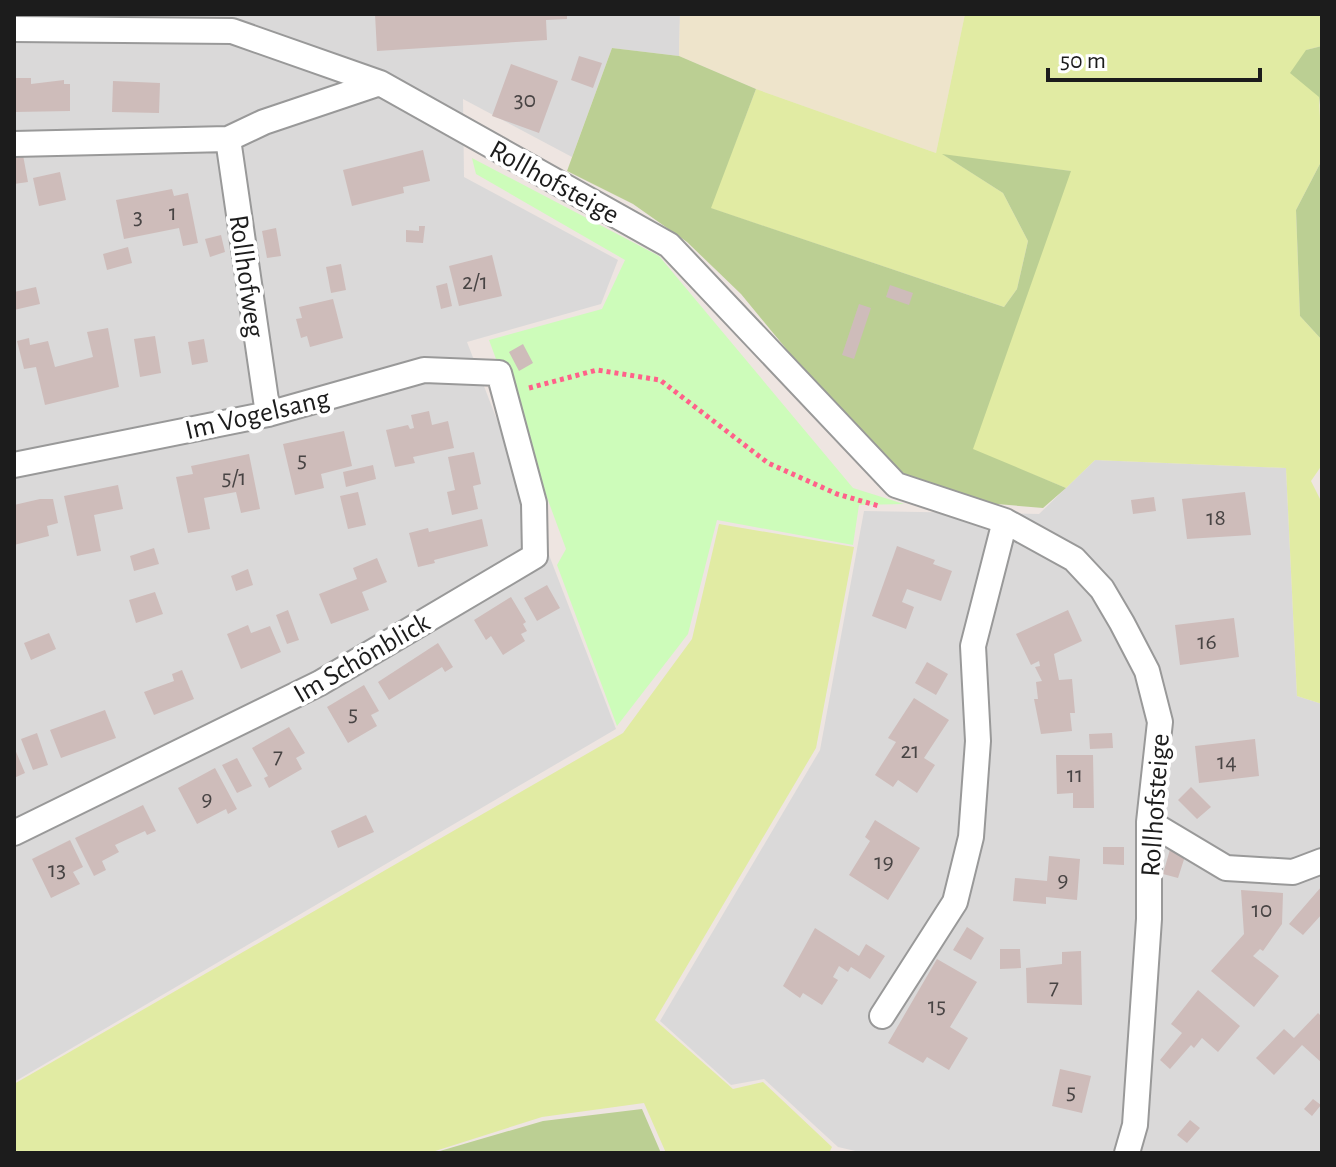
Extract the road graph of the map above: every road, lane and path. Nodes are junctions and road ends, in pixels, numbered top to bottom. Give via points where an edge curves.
1 (14, 29) edge
2 (380, 83) junction
3 (228, 139) junction
4 (14, 144) edge
5 (502, 384) junction
6 (268, 414) junction
7 (14, 465) edge
8 (892, 509) dead end
9 (1005, 521) junction
10 (1149, 822) junction
11 (14, 833) edge
12 (1322, 861) edge
13 (882, 1016) dead end
14 (1127, 1153) edge

1 - 2 street, Rollhofsteige via 232,31
2 - 3 street
2 - 9 street, Rollhofsteige via 669,245 896,485
3 - 4 street
3 - 6 street, Rollhofweg
5 - 6 street, Im Vogelsang via 424,370
5 - 8 path via 597,370 660,380 768,463 837,494
5 - 11 street, Im Schönblick via 534,503 535,556 320,683
6 - 7 street, Im Vogelsang
9 - 10 street, Rollhofsteige via 1074,559 1102,589 1147,671 1160,722
9 - 13 street via 973,646 978,741 971,837 955,902
10 - 12 street via 1226,868 1293,872
10 - 14 street, Rollhofsteige via 1146,964 1135,1125

